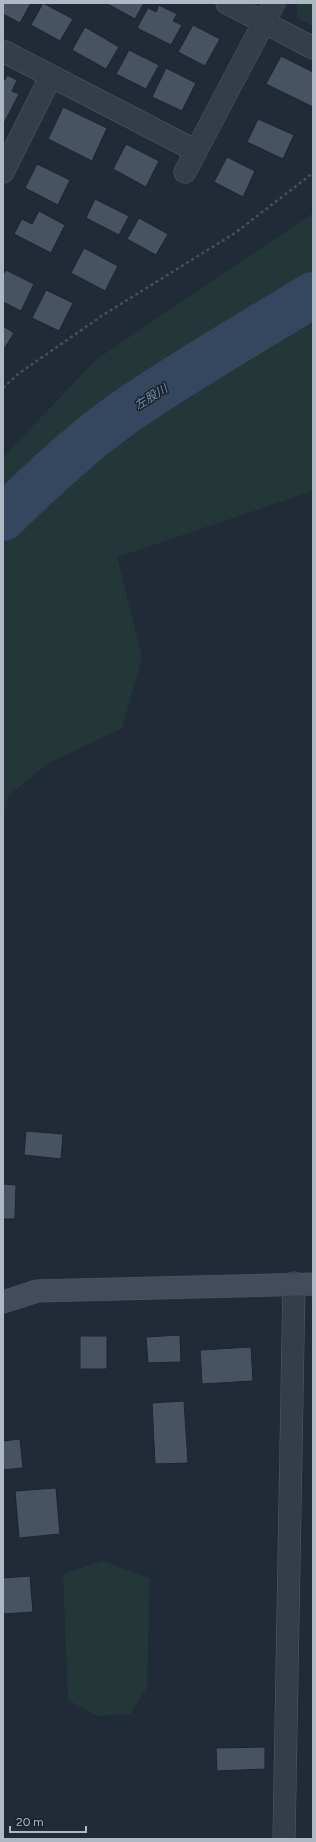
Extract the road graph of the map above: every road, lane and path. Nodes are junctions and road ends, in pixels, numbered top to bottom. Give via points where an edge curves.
1 (227, 3) edge
2 (274, 3) edge
3 (264, 22) junction
4 (313, 48) edge
5 (3, 51) edge
6 (51, 76) junction
7 (196, 151) junction
8 (3, 172) edge
9 (185, 172) dead end
10 (313, 173) edge
11 (3, 388) edge
12 (304, 1283) edge
13 (3, 1302) edge
14 (284, 1839) edge

1 - 3 street
2 - 3 street
3 - 4 street
3 - 7 street
5 - 6 street
6 - 7 street
6 - 8 street
7 - 9 street
10 - 11 path via 235,233 103,315 18,374
12 - 13 street via 37,1291
12 - 14 street

